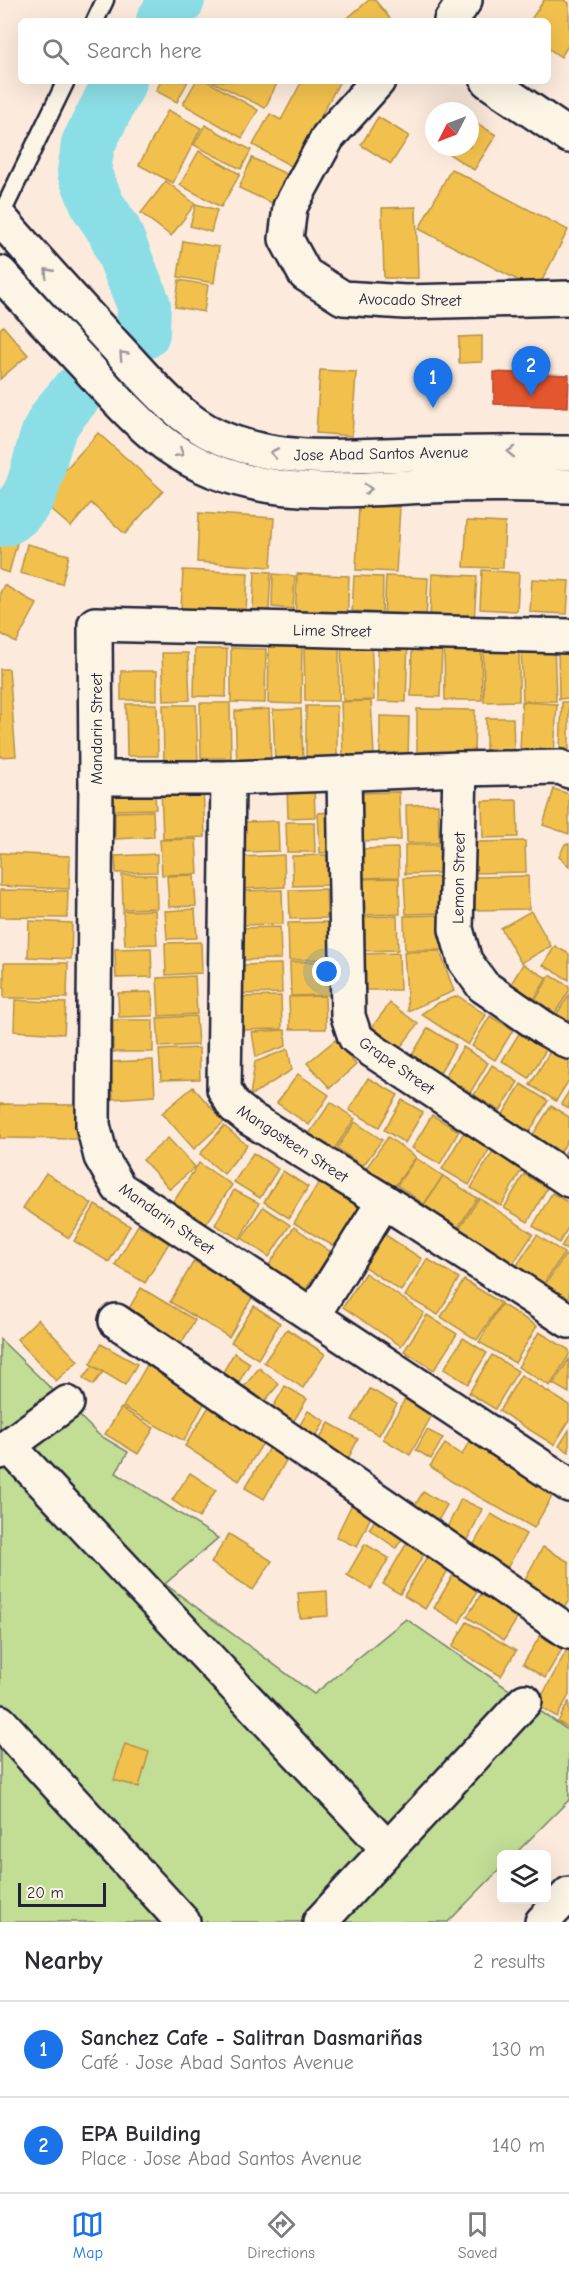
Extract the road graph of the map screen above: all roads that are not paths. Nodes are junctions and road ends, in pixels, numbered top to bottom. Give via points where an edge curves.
1 (105, 0) edge
2 (465, 0) edge
3 (96, 18) edge
4 (453, 18) edge
5 (65, 84) edge
6 (375, 84) edge
7 (492, 84) edge
8 (569, 136) edge
9 (0, 218) edge
10 (0, 273) edge
11 (569, 298) edge
12 (569, 453) edge
13 (569, 486) edge
14 (95, 624) joint
15 (569, 636) edge
16 (460, 769) junction
17 (569, 771) edge
18 (344, 773) junction
19 (96, 777) junction
20 (228, 778) junction
21 (569, 1042) edge
22 (569, 1180) edge
23 (384, 1201) junction
24 (313, 1315) junction
25 (116, 1321) dead end
26 (569, 1321) edge
27 (67, 1403) dead end
28 (4, 1449) edge
29 (569, 1485) edge
30 (569, 1632) edge
31 (525, 1701) dead end
32 (0, 1722) edge
33 (387, 1848) junction
34 (569, 1894) edge
35 (183, 1922) edge
36 (320, 1922) edge
37 (542, 1922) edge

1 - 3 lane
2 - 4 street
5 - 9 lane
6 - 11 street, Avocado Street via 328,137 290,207 286,239 305,274 343,298 405,302
7 - 8 street
12 -> 9 street, Jose Abad Santos Avenue via 318,456 252,449 216,436 160,394
10 -> 13 street, Jose Abad Santos Avenue via 134,418 203,467 241,481 315,491 498,483
14 - 15 street, Lime Street
14 - 19 street, Mandarin Street
16 - 17 street via 560,767
16 - 18 street
16 - 21 street, Lemon Street via 456,929 465,961 483,986
18 - 20 street
18 - 22 street, Grape Street via 348,1016 355,1037
19 - 20 street
19 - 24 street, Mandarin Street via 93,1125 101,1157 118,1188
20 - 23 street, Mangosteen Street via 224,1089 234,1106 249,1118
23 - 24 street
23 - 26 street, Mangosteen Street
24 - 29 street, Mandarin Street
25 - 30 street
27 - 28 street
28 - 33 street
31 - 33 street
32 - 35 street
33 - 36 street
34 - 37 street

